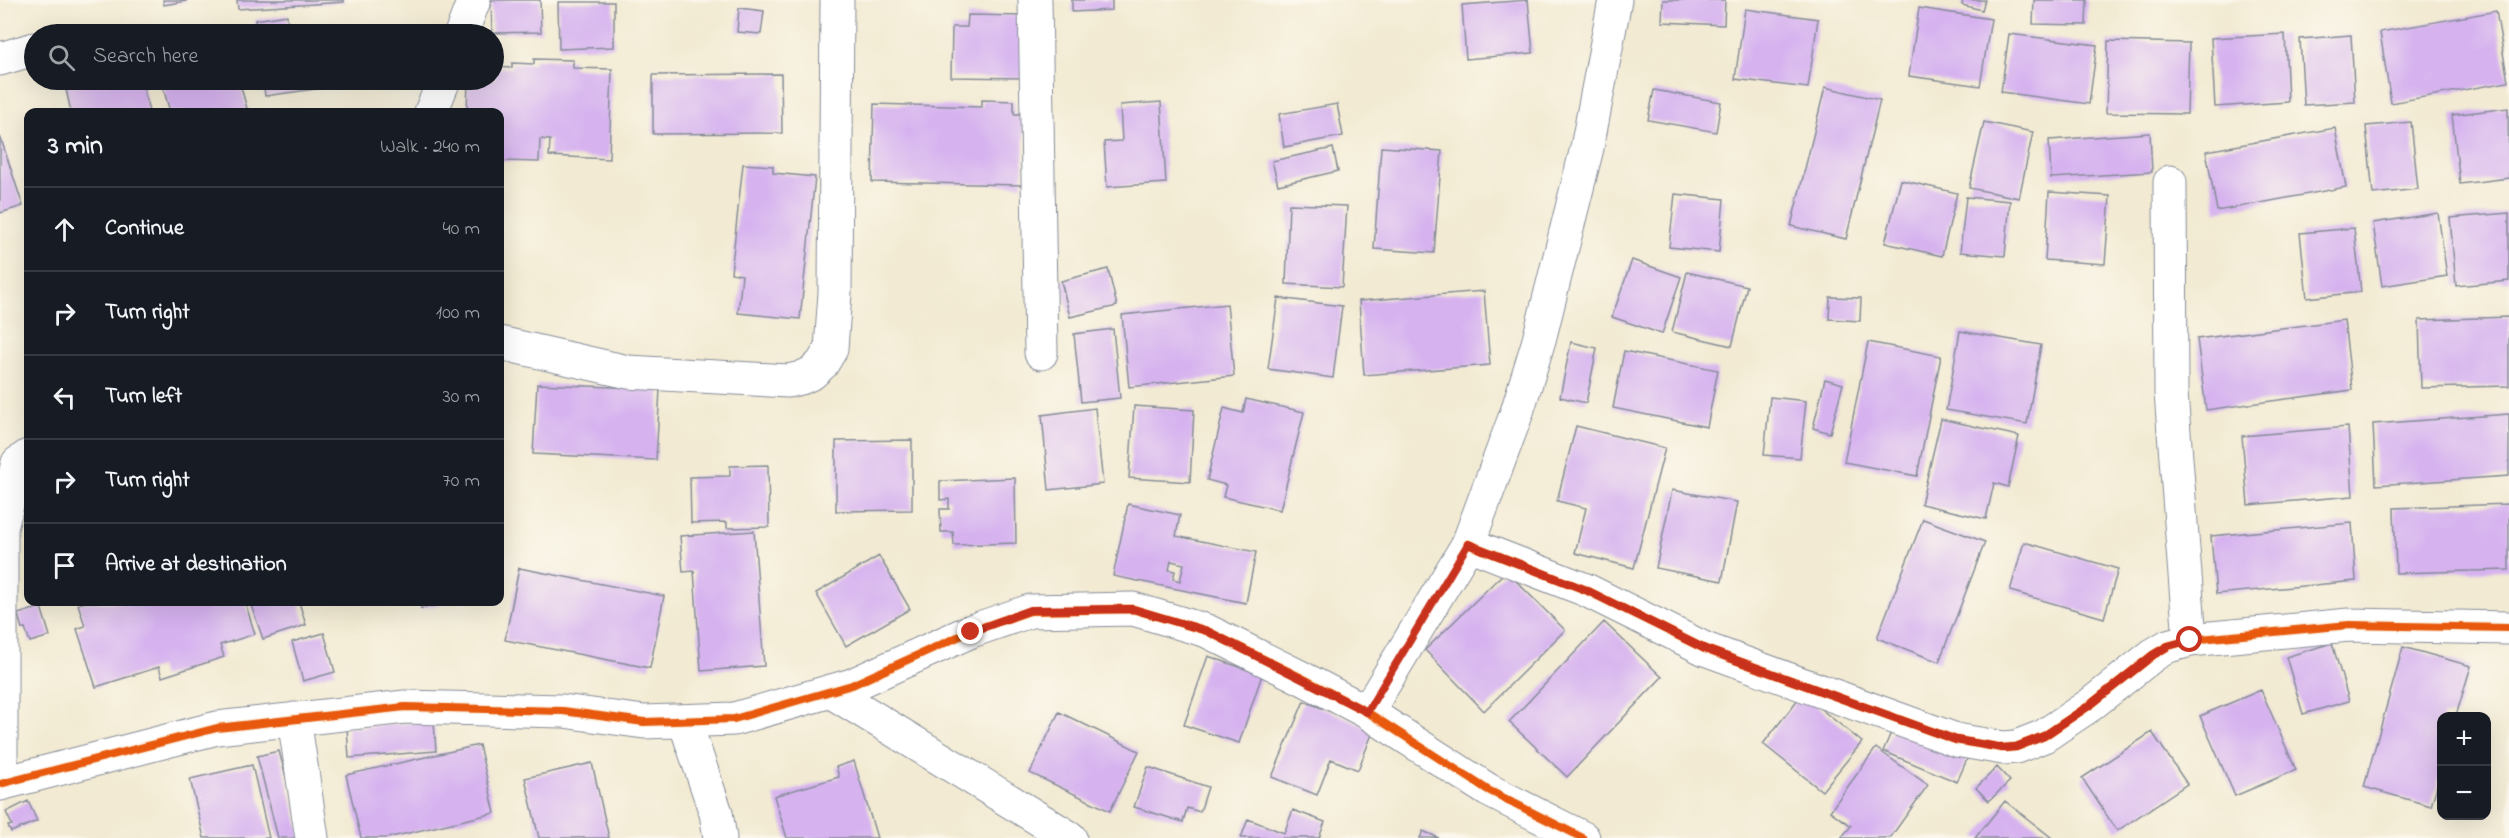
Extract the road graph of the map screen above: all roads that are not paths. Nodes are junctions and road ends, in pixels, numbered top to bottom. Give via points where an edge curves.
1 (474, 0) edge
2 (837, 0) edge
3 (1035, 0) edge
4 (1615, 0) edge
5 (465, 24) edge
6 (24, 52) edge
7 (0, 59) edge
8 (440, 90) edge
9 (433, 108) edge
10 (2170, 182) dead end
11 (504, 344) edge
12 (1041, 353) dead end
13 (24, 459) edge
14 (1468, 544) junction
15 (2509, 628) edge
16 (2190, 640) junction
17 (830, 691) junction
18 (1367, 712) junction
19 (294, 719) junction
20 (685, 722) junction
21 (1, 784) edge
22 (312, 838) edge
23 (720, 838) edge
24 (1070, 838) edge
25 (1583, 838) edge

1 - 5 street
2 - 11 street via 835,293 831,349 822,364 801,378 788,381 628,372
3 - 12 street
4 - 14 street via 1587,148 1539,340 1518,412
6 - 7 street
8 - 9 street
10 - 16 street via 2171,393
13 - 21 street via 18,463 1,528
14 - 16 street via 1586,590 1705,649 1956,740 2003,748 2044,736 2153,655
14 - 18 street
15 - 16 street via 2349,626
17 - 18 street via 1030,610 1133,609 1207,631
17 - 20 street via 735,719
17 - 24 street
18 - 25 street via 1488,790
19 - 20 street via 405,707 563,711 644,722
19 - 21 street via 217,728
19 - 22 street
20 - 23 street via 716,813

